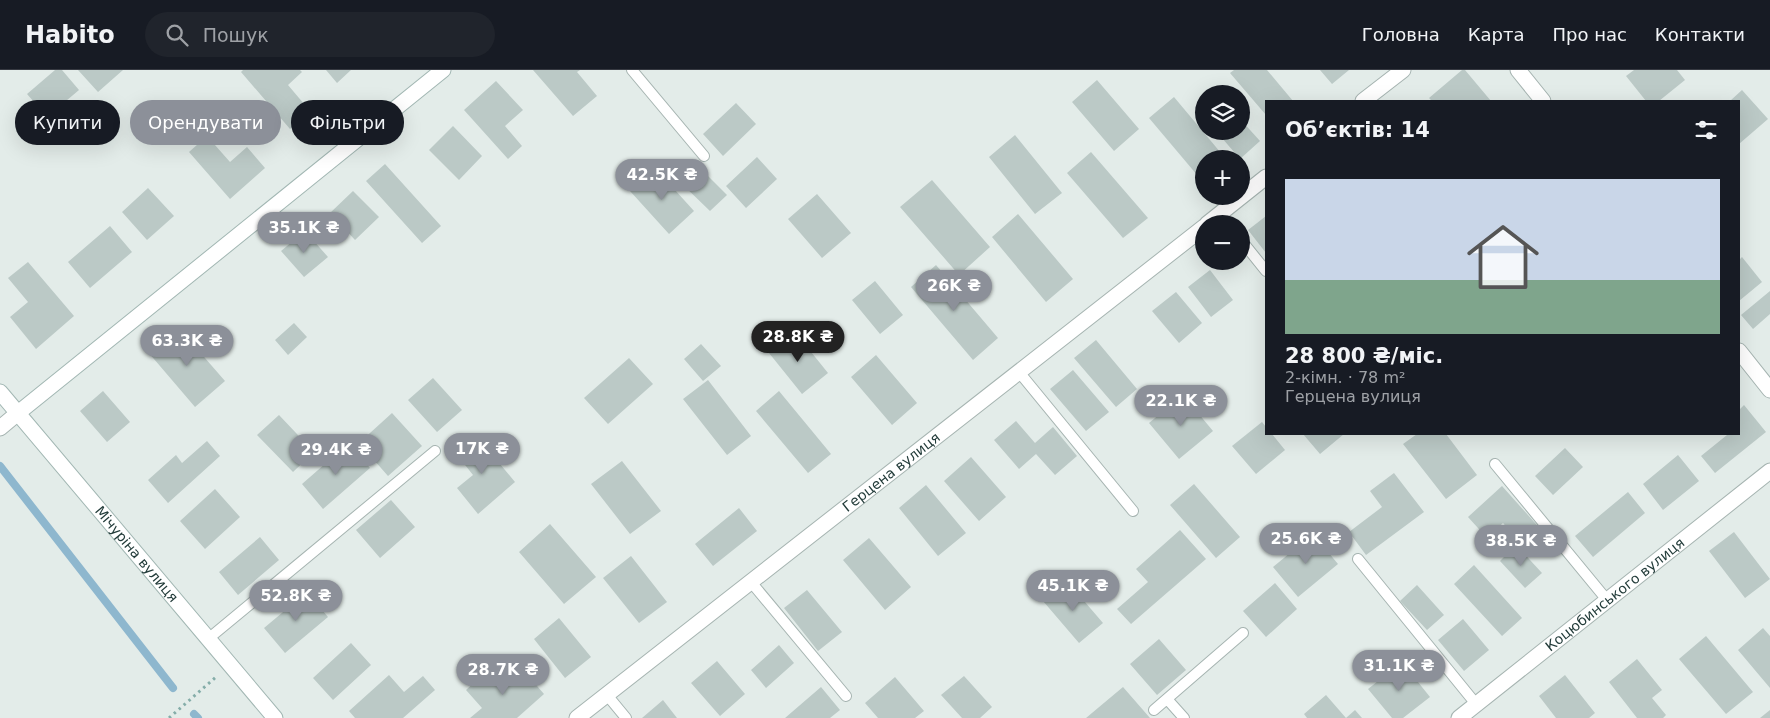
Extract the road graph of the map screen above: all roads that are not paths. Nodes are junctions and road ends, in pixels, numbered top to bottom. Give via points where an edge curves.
1 (443, 70) edge
2 (632, 70) edge
3 (1403, 70) edge
4 (1518, 70) edge
5 (1364, 100) edge
6 (1541, 100) edge
7 (704, 156) dead end
8 (1265, 179) edge
9 (1228, 215) edge
10 (1195, 234) edge
11 (1250, 251) edge
12 (1265, 270) edge
13 (1740, 352) edge
14 (1019, 372) junction
15 (1770, 390) edge
16 (0, 392) edge
17 (18, 413) junction
18 (0, 428) edge
19 (435, 451) dead end
20 (1496, 464) dead end
21 (1770, 471) edge
22 (1133, 511) dead end
23 (1358, 560) dead end
24 (751, 582) junction
25 (1607, 600) junction
26 (1242, 633) dead end
27 (208, 639) junction
28 (607, 695) junction
29 (846, 696) dead end
30 (1167, 699) junction
31 (1476, 704) junction
32 (1154, 710) dead end
33 (274, 718) edge
34 (577, 718) edge
35 (626, 718) edge
36 (1184, 718) edge
37 (1459, 718) edge

1 - 17 street
2 - 7 lane
3 - 5 street
4 - 6 street
8 - 9 street
10 - 14 street, Герцена вулиця
11 - 12 lane
13 - 15 street
14 - 22 lane
14 - 24 street, Герцена вулиця
16 - 17 street, Мічуріна вулиця
17 - 18 street
17 - 27 street, Мічуріна вулиця
19 - 27 lane
20 - 25 lane
21 - 25 street, Коцюбинського вулиця
23 - 31 lane
24 - 28 street, Герцена вулиця
24 - 29 lane
25 - 31 street, Коцюбинського вулиця
26 - 30 lane
27 - 33 street, Мічуріна вулиця
28 - 34 street, Герцена вулиця
28 - 35 lane
30 - 32 lane
30 - 36 lane
31 - 37 street, Коцюбинського вулиця

